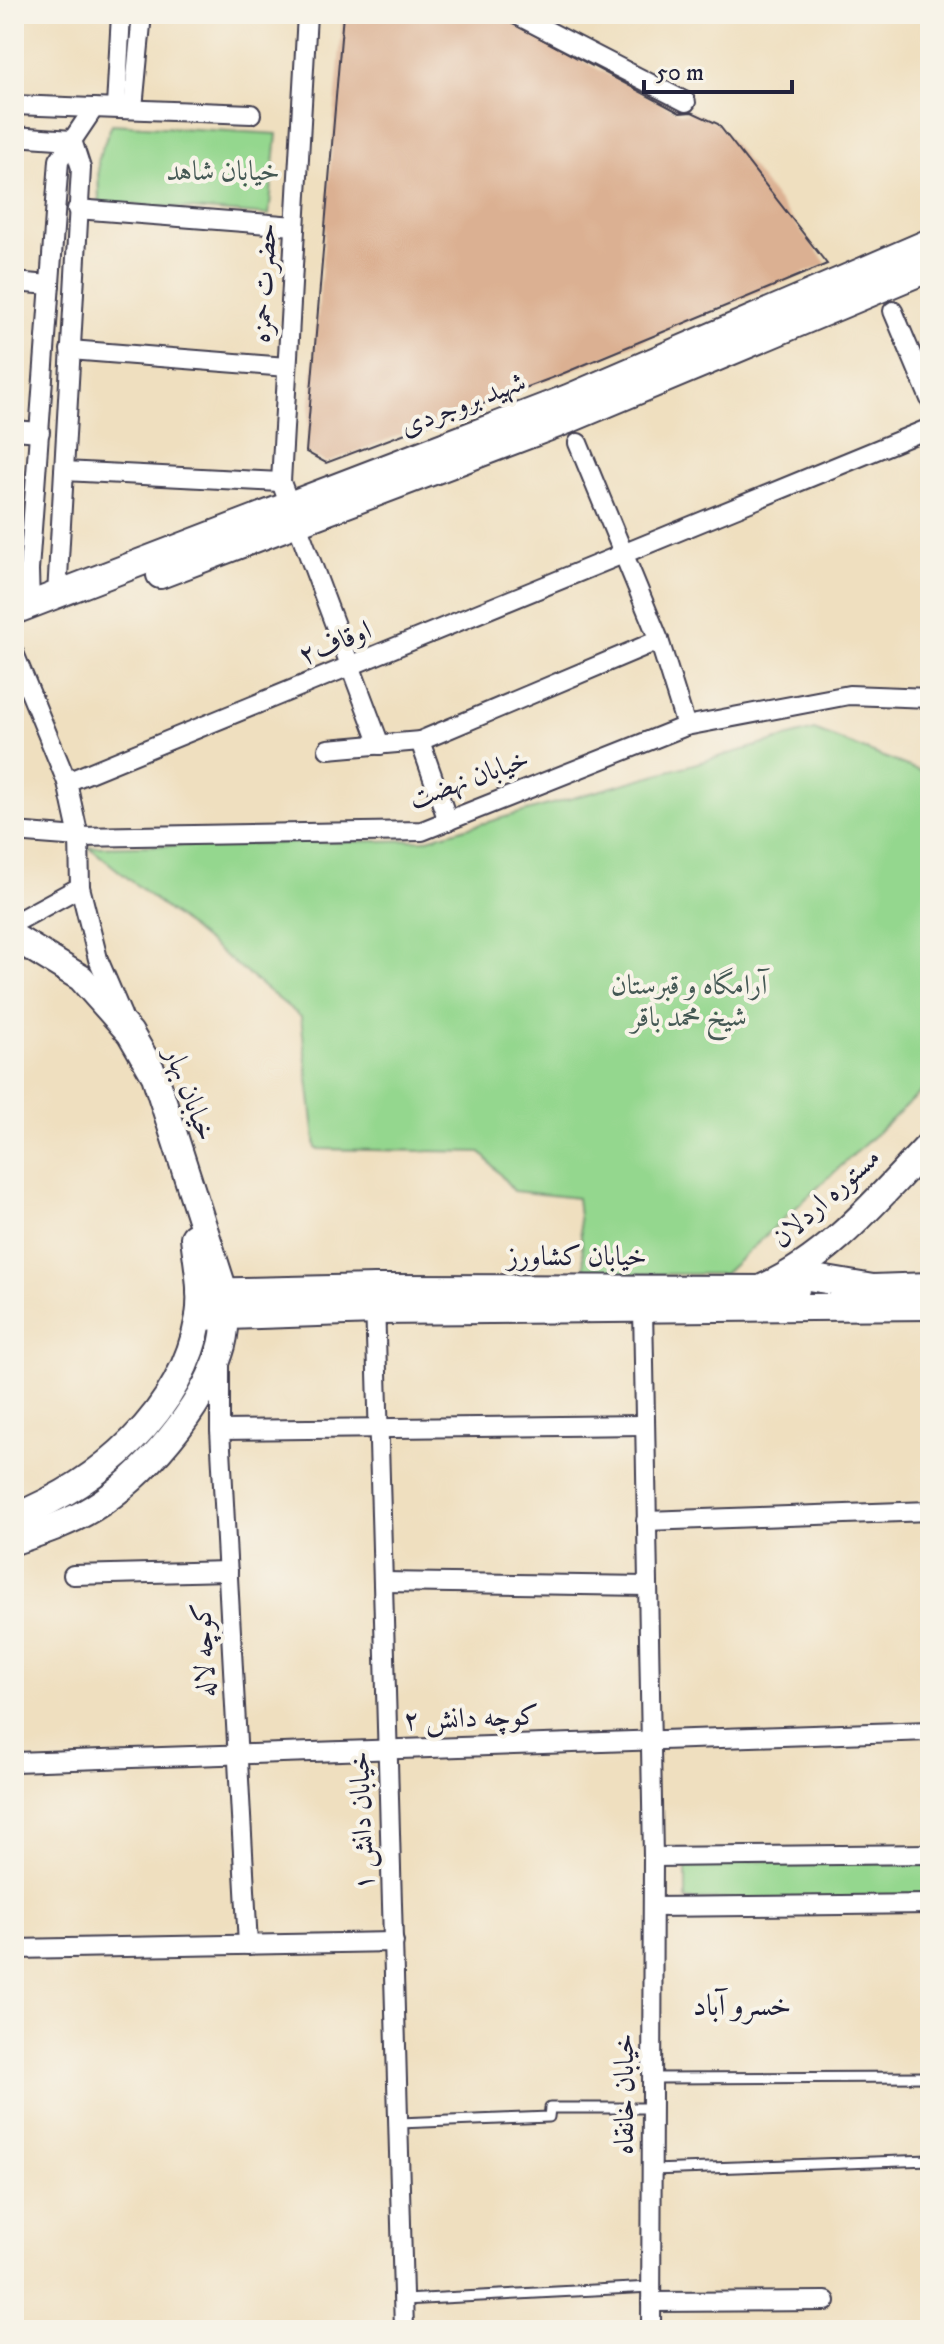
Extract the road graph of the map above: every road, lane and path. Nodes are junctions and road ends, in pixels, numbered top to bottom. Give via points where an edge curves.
1 (121, 14) edge
2 (142, 14) edge
3 (307, 14) edge
4 (515, 14) edge
5 (686, 102) dead end
6 (14, 105) edge
7 (94, 108) junction
8 (125, 108) junction
9 (251, 114) dead end
10 (14, 136) edge
11 (72, 140) junction
12 (77, 209) junction
13 (295, 226) junction
14 (930, 242) edge
15 (930, 268) edge
16 (14, 282) edge
17 (50, 285) junction
18 (893, 311) dead end
19 (70, 350) junction
20 (287, 367) junction
21 (930, 399) edge
22 (930, 428) edge
23 (14, 430) edge
24 (40, 432) junction
25 (578, 443) dead end
26 (64, 471) junction
27 (289, 504) junction
28 (623, 554) junction
29 (22, 570) edge
30 (57, 595) junction
31 (22, 608) edge
32 (14, 629) edge
33 (659, 640) junction
34 (14, 653) edge
35 (351, 668) junction
36 (930, 698) edge
37 (686, 726) junction
38 (420, 741) junction
39 (380, 745) junction
40 (328, 749) dead end
41 (67, 782) junction
42 (448, 821) junction
43 (14, 832) edge
44 (79, 837) junction
45 (80, 887) junction
46 (14, 923) edge
47 (14, 937) edge
48 (130, 1033) junction
49 (930, 1144) edge
50 (791, 1274) junction
51 (930, 1288) edge
52 (758, 1289) junction
53 (375, 1299) junction
54 (208, 1300) junction
55 (930, 1306) edge
56 (643, 1308) junction
57 (226, 1318) junction
58 (220, 1352) junction
59 (644, 1425) junction
60 (379, 1429) junction
61 (220, 1430) junction
62 (930, 1511) edge
63 (14, 1517) edge
64 (646, 1521) junction
65 (14, 1541) edge
66 (228, 1571) junction
67 (73, 1575) dead end
68 (383, 1582) junction
69 (647, 1586) junction
70 (930, 1731) edge
71 (649, 1740) junction
72 (388, 1749) junction
73 (238, 1754) junction
74 (14, 1762) edge
75 (930, 1854) edge
76 (653, 1857) junction
77 (930, 1904) edge
78 (653, 1907) junction
79 (394, 1942) junction
80 (248, 1945) junction
81 (14, 1949) edge
82 (930, 2077) edge
83 (652, 2078) junction
84 (652, 2108) junction
85 (399, 2123) junction
86 (930, 2160) edge
87 (652, 2170) junction
88 (651, 2294) junction
89 (404, 2300) junction
90 (826, 2301) dead end
91 (404, 2330) edge
92 (651, 2330) edge

1 - 8 street
2 - 8 street
3 - 13 street, حضرت حمزه
4 - 5 street
6 - 7 street
7 - 8 street
7 - 11 street
8 - 9 street
10 - 11 street
11 - 12 street via 81,168
11 - 17 street via 59,160
12 - 13 street
12 - 19 street
13 - 20 street, حضرت حمزه
14 - 27 street, شهید بروجردی via 568,398
15 - 27 street, شهید بروجردی via 568,420
16 - 17 street
17 - 24 street
18 - 21 street
19 - 20 street
19 - 26 street
20 - 27 street, حضرت حمزه
22 - 28 street, اوقاف۲
23 - 24 street
24 - 29 street
25 - 28 street
26 - 27 street
26 - 30 street
27 - 30 street, شهید بروجردی
27 - 32 street, شهید بروجردی
27 - 35 street
28 - 33 street
28 - 35 street, اوقاف۲
29 - 31 street
30 - 31 street, شهید بروجردی
33 - 37 street
33 - 38 street
34 - 41 street
35 - 39 street
35 - 41 street, اوقاف۲
36 - 37 street, خیابان نهضت via 849,695
37 - 42 street, خیابان نهضت
38 - 39 street
38 - 42 street
39 - 40 street
41 - 44 street
42 - 44 street, خیابان نهضت via 422,831
43 - 44 street, خیابان نهضت
44 - 45 street
45 - 46 street
45 - 48 street via 98,959
47 - 48 street, خیابان بهار via 81,978
48 - 54 street, خیابان بهار via 155,1076 188,1187
49 - 50 street, مستوره اردلان via 851,1227
50 - 51 street via 873,1288
50 - 52 street, مستوره اردلان
51 - 52 street, خیابان کشاورز
52 - 53 street, خیابان کشاورز
53 - 54 street, خیابان کشاورز
53 - 56 street, خیابان کشاورز
53 - 57 street, خیابان کشاورز
53 - 60 street, خیابان دانش ۱
54 - 57 street, خیابان کشاورز
54 - 63 street via 186,1361 126,1448 88,1480
55 - 56 street, خیابان کشاورز
56 - 59 street, خیابان خانقاه
57 - 58 street
58 - 61 street, کوچه لاله
58 - 65 street via 179,1425 121,1488 54,1528
59 - 60 street
59 - 64 street, خیابان خانقاه
60 - 61 street
60 - 68 street, خیابان دانش ۱
61 - 66 street, کوچه لاله
62 - 64 street
64 - 69 street, خیابان خانقاه
66 - 67 street
66 - 73 street, کوچه لاله
68 - 69 street
68 - 72 street, خیابان دانش ۱
69 - 71 street, خیابان خانقاه
70 - 71 street, کوچه دانش ۲
71 - 72 street, کوچه دانش ۲
71 - 76 street, خیابان خانقاه
72 - 73 street, کوچه دانش ۲
72 - 79 street, خیابان دانش ۱
73 - 74 street, کوچه دانش ۲
73 - 80 street, کوچه لاله
75 - 76 street
76 - 78 street, خیابان خانقاه
77 - 78 street
78 - 83 street, خیابان خانقاه
79 - 80 street
79 - 85 street, خیابان دانش ۱
80 - 81 street
82 - 83 lane
83 - 84 street, خیابان خانقاه
84 - 85 lane via 550,2108 549,2117
84 - 87 street, خیابان خانقاه
85 - 89 street, خیابان دانش ۱
86 - 87 lane
87 - 88 street, خیابان خانقاه
88 - 89 lane
88 - 90 street
88 - 92 street, خیابان خانقاه
89 - 91 street, خیابان دانش ۱

